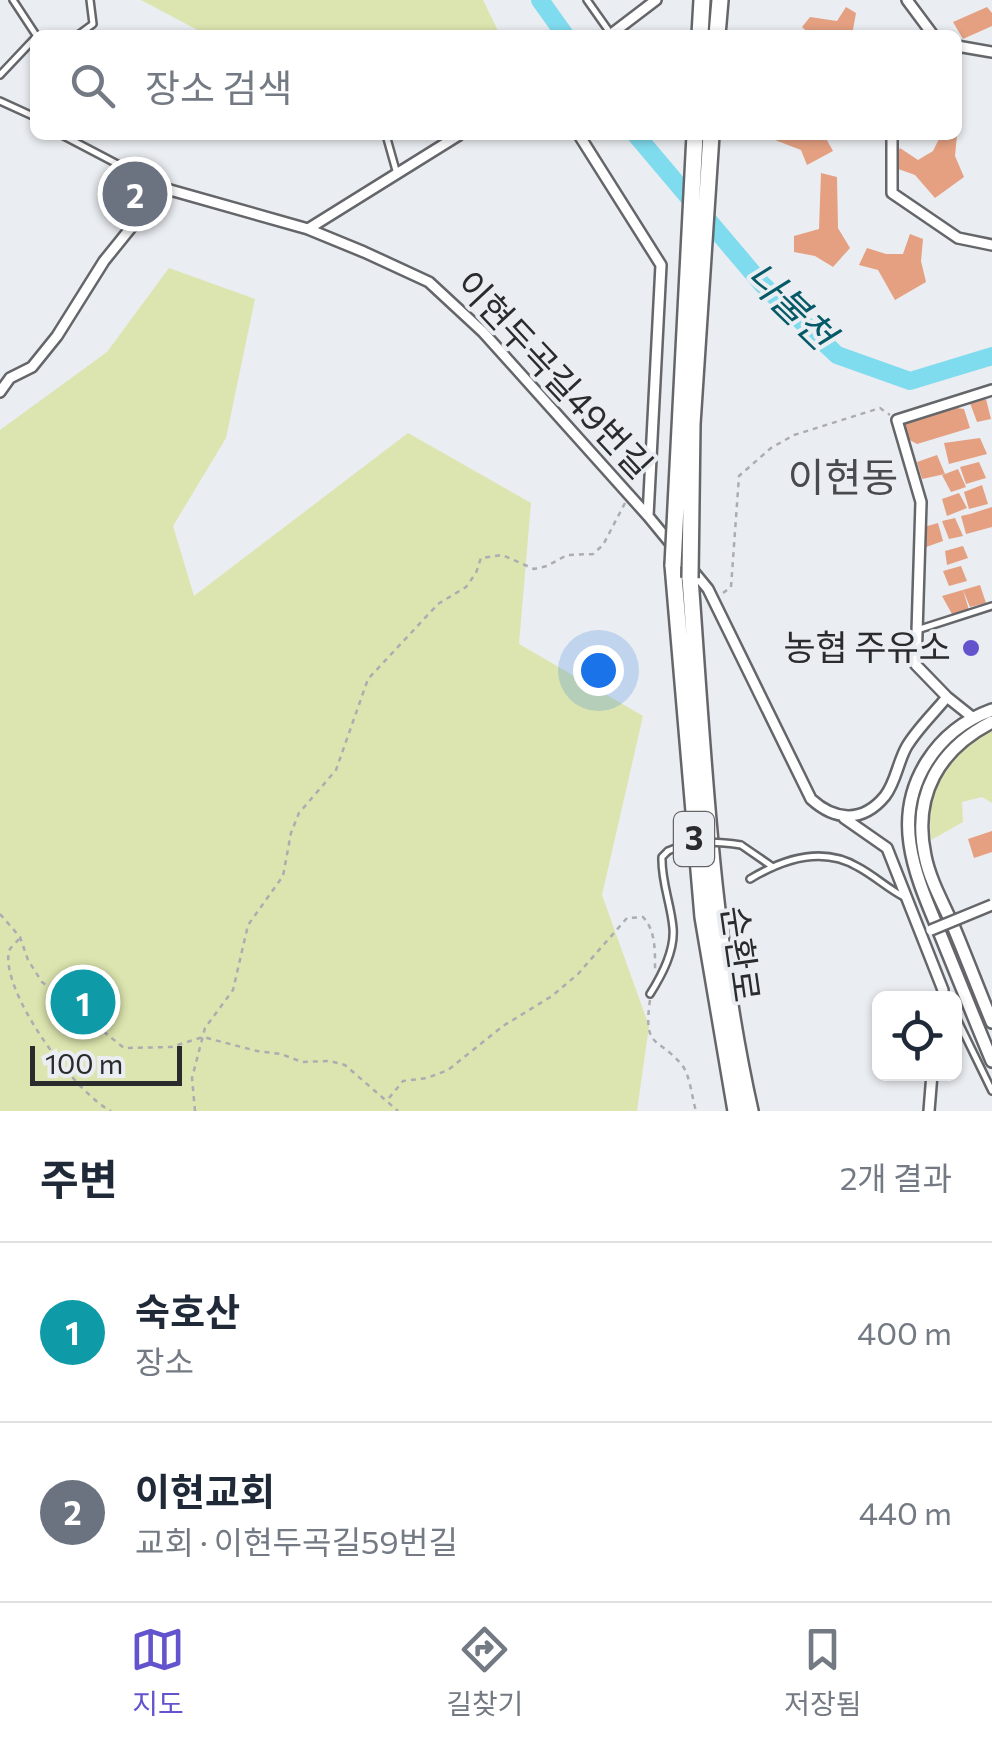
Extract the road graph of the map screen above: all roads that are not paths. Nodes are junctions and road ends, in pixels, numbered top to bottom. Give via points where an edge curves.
1 (13, 0) edge
2 (90, 0) edge
3 (587, 0) edge
4 (634, 0) edge
5 (656, 0) edge
6 (720, 0) edge
7 (733, 0) edge
8 (908, 0) edge
9 (701, 3) edge
10 (638, 13) junction
11 (32, 30) edge
12 (85, 30) edge
13 (607, 30) edge
14 (615, 30) edge
15 (700, 30) edge
16 (718, 30) edge
17 (928, 30) edge
18 (30, 42) edge
19 (962, 47) edge
20 (992, 52) edge
21 (0, 75) edge
22 (0, 101) edge
23 (30, 115) edge
24 (72, 140) edge
25 (387, 140) edge
26 (451, 140) edge
27 (582, 140) edge
28 (694, 140) edge
29 (711, 140) edge
30 (892, 140) edge
31 (396, 174) junction
32 (163, 188) junction
33 (308, 229) junction
34 (992, 245) edge
35 (992, 390) edge
36 (0, 392) edge
37 (648, 516) junction
38 (992, 606) edge
39 (917, 630) junction
40 (947, 697) junction
41 (992, 710) edge
42 (972, 717) junction
43 (992, 722) edge
44 (844, 818) junction
45 (773, 867) junction
46 (750, 879) dead end
47 (906, 898) junction
48 (992, 905) edge
49 (926, 932) junction
50 (943, 991) edge
51 (650, 994) road end
52 (992, 1022) edge
53 (962, 1029) edge
54 (992, 1062) edge
55 (931, 1081) edge
56 (992, 1091) edge
57 (736, 1111) edge
58 (750, 1111) edge
59 (929, 1111) edge

1 - 11 lane
2 - 12 lane via 93,24
3 - 13 lane
4 - 10 street
5 - 10 street
6 - 16 highway
7 - 16 highway
8 - 17 street
9 - 15 highway
10 - 14 street
18 - 21 lane
19 - 20 street
22 - 23 lane
24 - 32 lane
25 - 31 lane
26 - 31 street
27 - 37 street via 661,265
28 - 57 highway, 순환로 / 3, bridge via 673,565 701,898
29 - 58 highway, 순환로 / 3, bridge via 692,424 690,578 708,825
30 - 34 street via 892,193 958,238
31 - 33 street
32 - 33 street, 이현두곡길49번길
32 - 36 street via 104,261 57,336
33 - 37 street, 이현두곡길49번길 via 429,282 483,332
35 - 39 street via 897,420 921,502
37 - 44 street, 이현두곡길49번길 via 708,588 811,798
38 - 39 lane
39 - 40 street via 916,665
40 - 42 street
40 - 44 street via 907,746 886,795
41 - 42 street
42 - 54 street via 930,754 910,810 909,839
43 - 52 street via 950,748 935,771 921,827 925,859
44 - 47 street, 이현두곡길49번길 via 887,848
45 - 46 lane
45 - 47 lane via 839,857
45 - 51 lane, bridge via 741,845 716,841 680,845 662,857 674,929
47 - 49 street, 이현두곡길49번길
48 - 49 street, bridge
49 - 50 street, 이현두곡길49번길
53 - 56 lane
55 - 59 street

